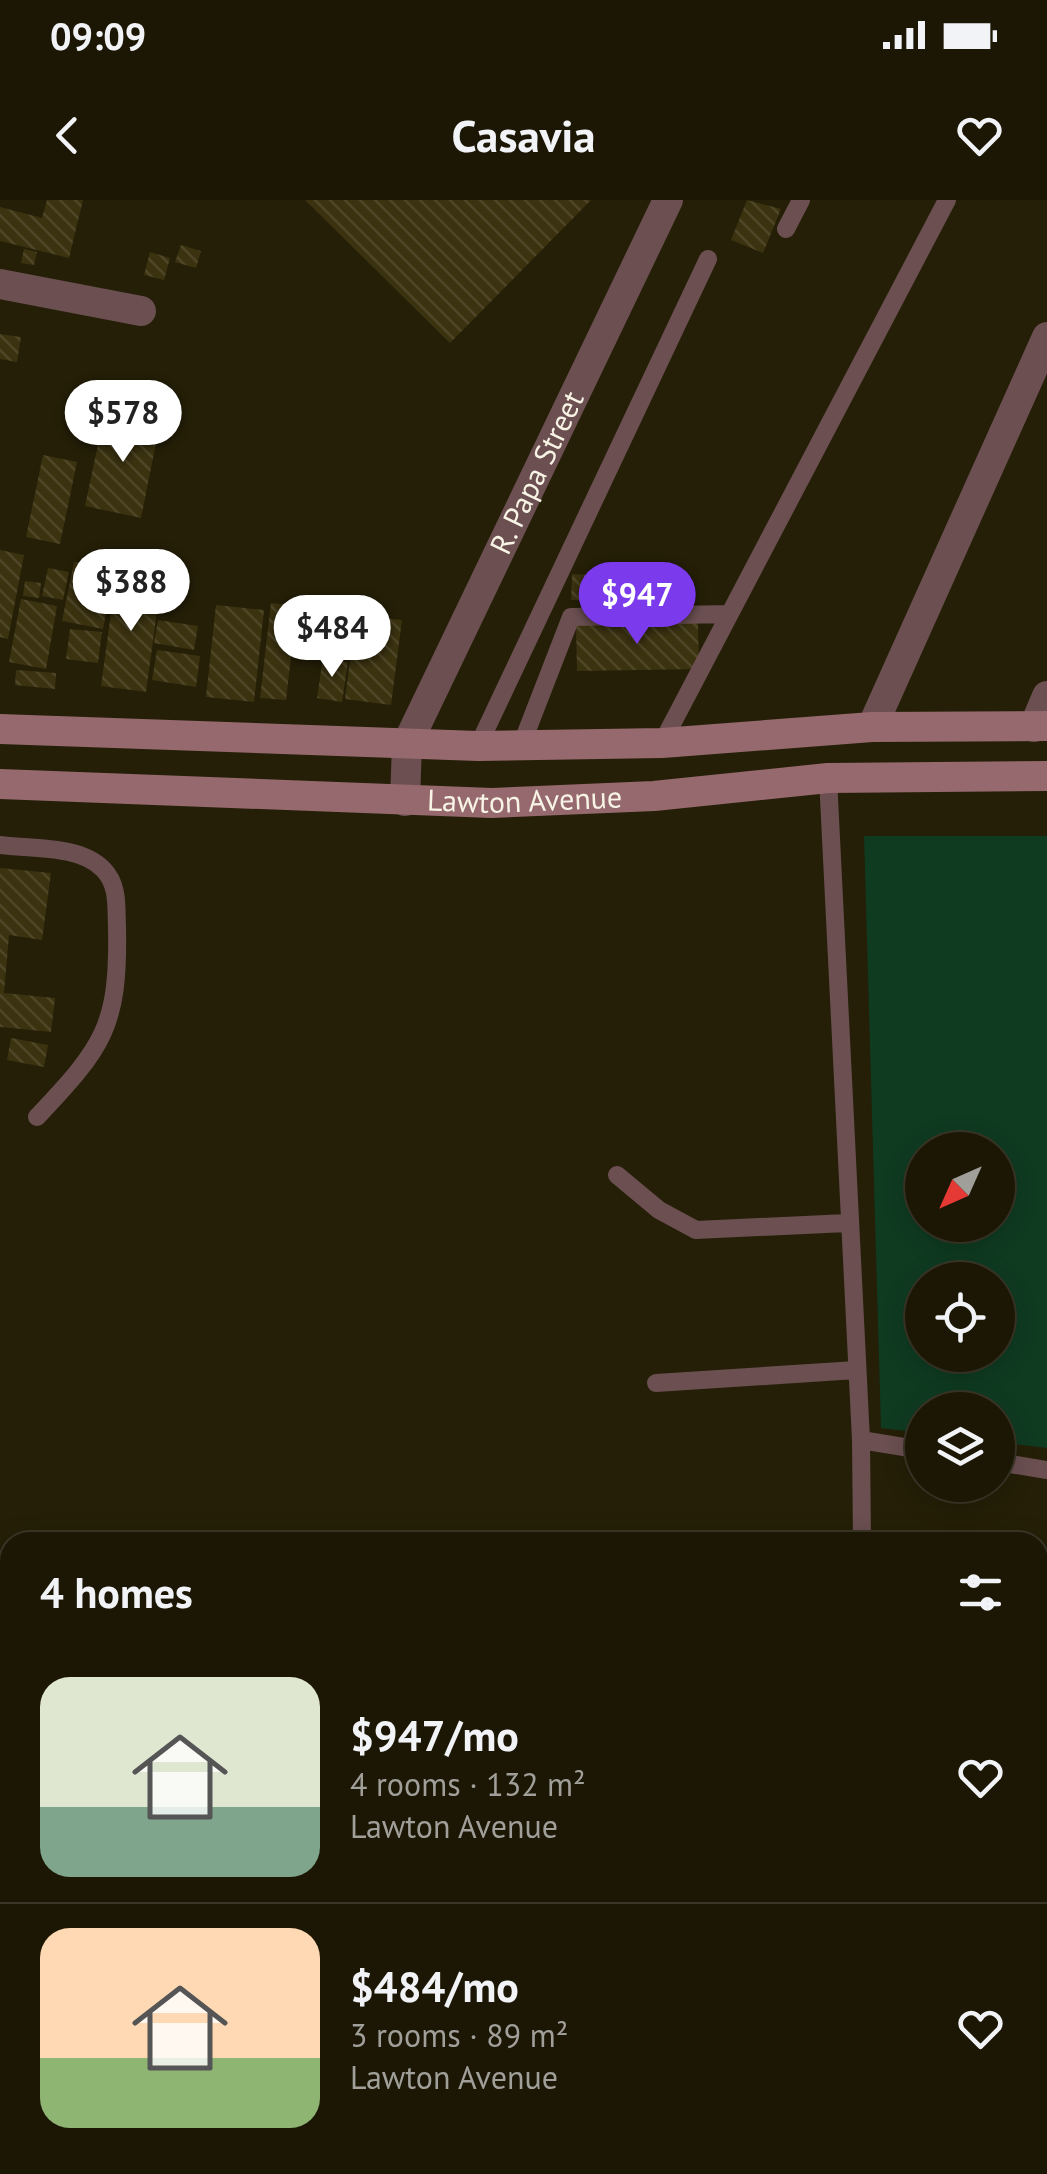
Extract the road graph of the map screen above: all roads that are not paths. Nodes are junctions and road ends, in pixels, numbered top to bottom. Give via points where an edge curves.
1 (668, 200) edge
2 (801, 200) edge
3 (947, 200) edge
4 (786, 229) dead end
5 (708, 259) dead end
6 (0, 284) edge
7 (141, 311) dead end
8 (1047, 337) edge
9 (728, 614) junction
10 (1047, 696) edge
11 (1040, 726) edge
12 (872, 727) junction
13 (0, 729) edge
14 (407, 744) junction
15 (662, 744) junction
16 (478, 746) junction
17 (521, 746) junction
18 (1047, 776) edge
19 (828, 778) junction
20 (0, 784) edge
21 (406, 802) junction
22 (0, 845) edge
23 (36, 1117) dead end
24 (618, 1175) dead end
25 (848, 1224) junction
26 (856, 1370) junction
27 (656, 1383) dead end
28 (861, 1440) junction
29 (905, 1447) edge
30 (1015, 1465) edge
31 (1047, 1470) edge
32 (862, 1532) edge

1 - 14 street, R. Papa Street
2 - 4 lane
3 - 9 lane
5 - 16 lane
6 - 7 street
8 - 12 street
9 - 15 lane
9 - 17 lane via 571,617
10 - 11 street
11 - 12 main road, Lawton Avenue
12 - 15 main road, Lawton Avenue
13 - 14 main road, Lawton Avenue
14 - 16 main road, Lawton Avenue
14 - 21 street
15 - 17 main road, Lawton Avenue
16 - 17 main road, Lawton Avenue
18 - 19 main road, Lawton Avenue
19 - 21 main road, Lawton Avenue via 654,796
19 - 25 lane
20 - 21 main road, Lawton Avenue
22 - 23 lane via 79,854 103,869 116,890 118,984 109,1022 92,1059
24 - 25 lane via 696,1230
25 - 26 lane
26 - 27 lane
26 - 28 lane
28 - 29 lane
28 - 32 lane
30 - 31 lane

